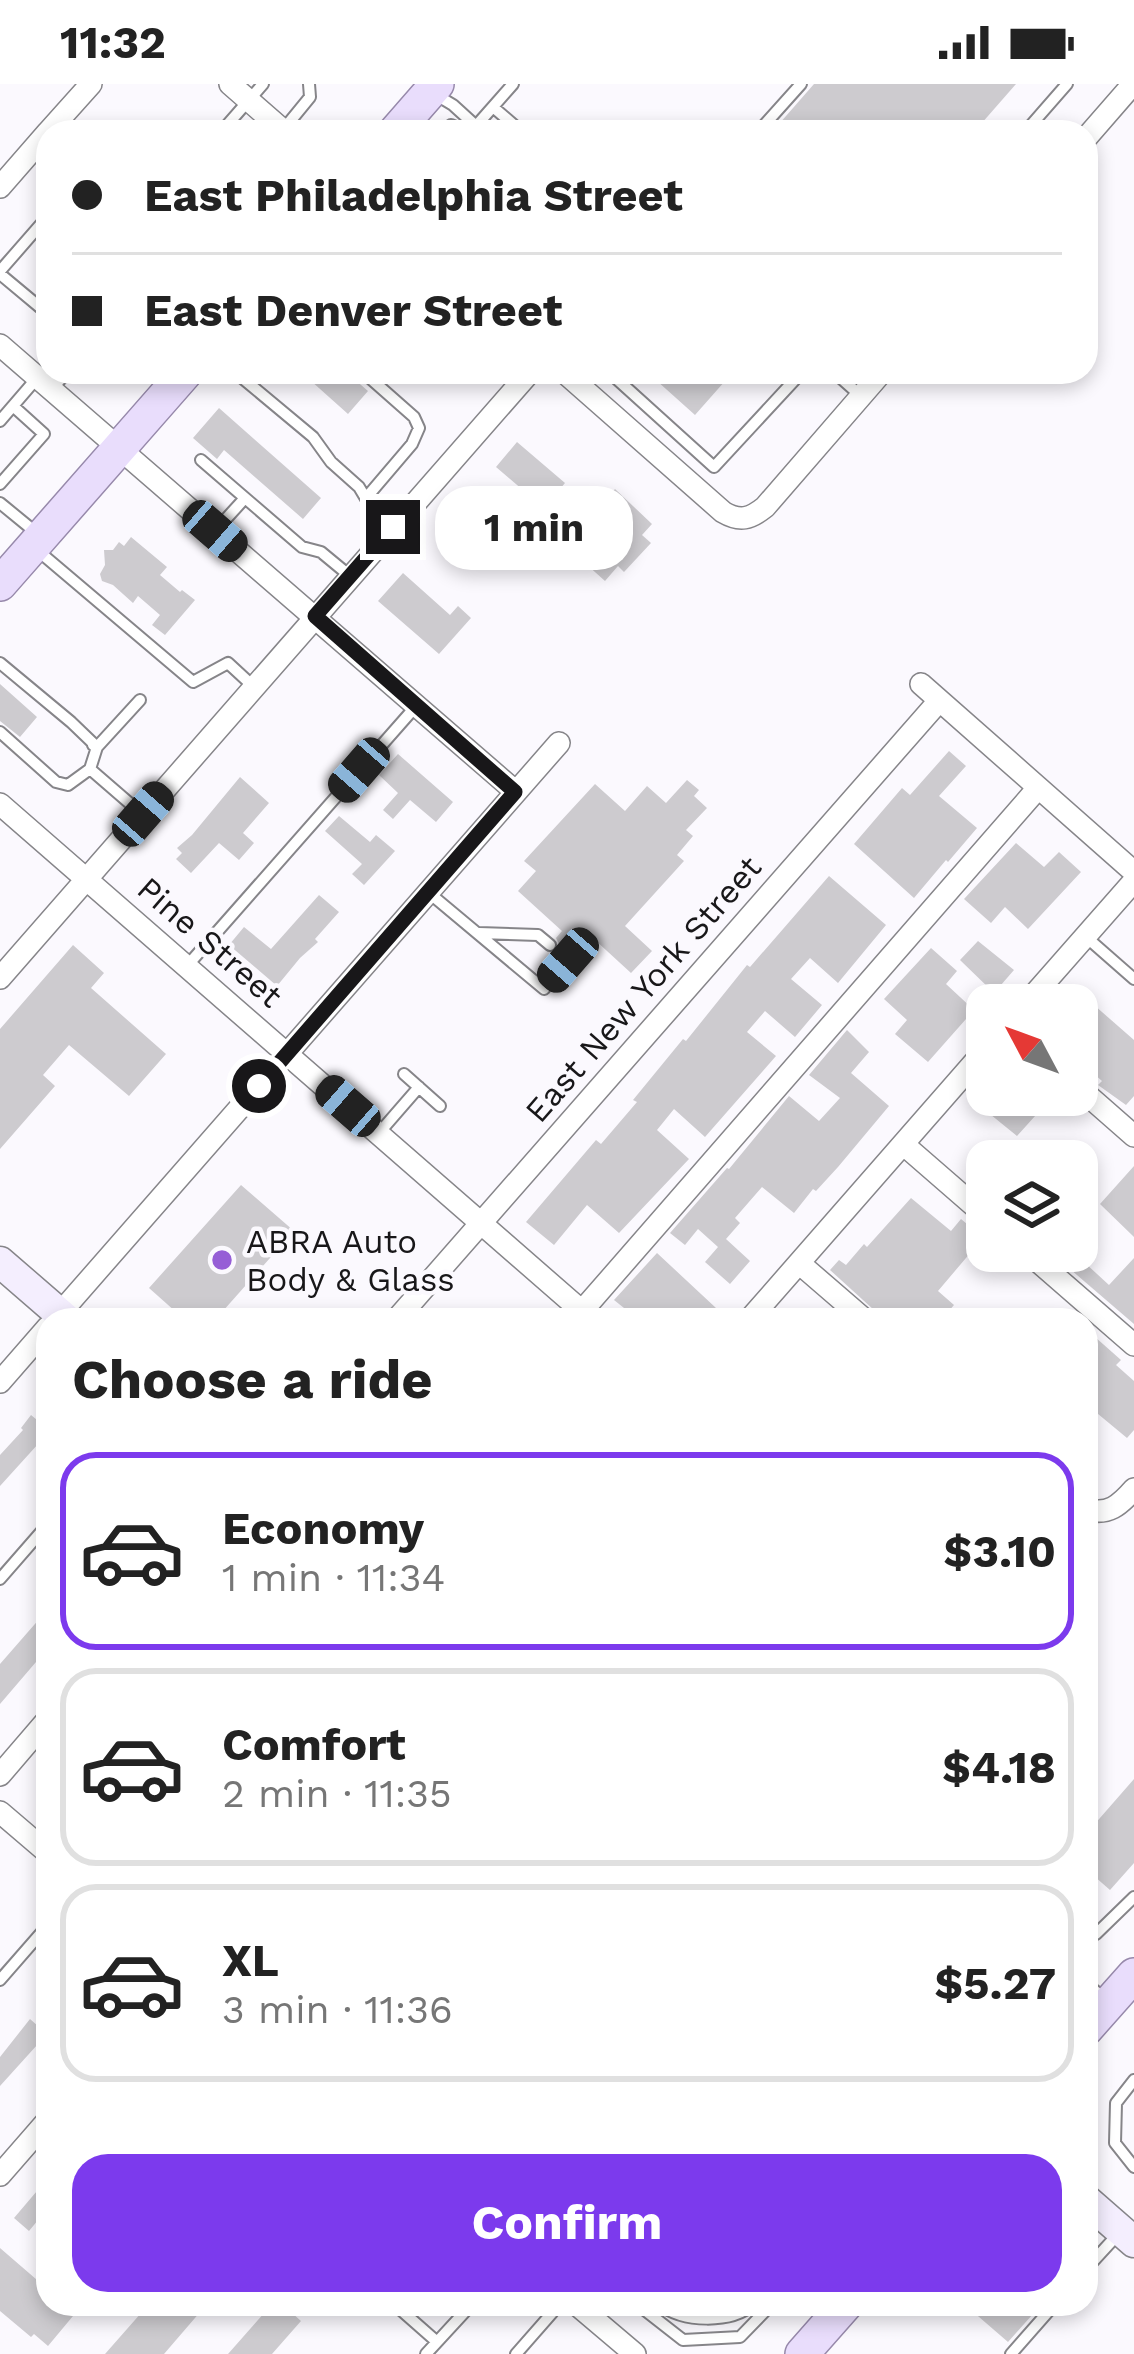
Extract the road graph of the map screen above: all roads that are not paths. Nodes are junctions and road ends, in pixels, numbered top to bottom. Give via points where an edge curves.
1 (91, 84) edge
2 (230, 84) edge
3 (309, 84) edge
4 (513, 84) edge
5 (801, 84) edge
6 (1067, 84) edge
7 (1133, 84) edge
8 (434, 88) edge
9 (256, 92) edge
10 (493, 107) junction
11 (65, 120) edge
12 (232, 120) edge
13 (276, 120) edge
14 (292, 120) edge
15 (406, 120) edge
16 (464, 120) edge
17 (481, 120) edge
18 (508, 120) edge
19 (769, 120) edge
20 (1036, 120) edge
21 (1098, 124) edge
22 (36, 151) edge
23 (0, 187) edge
24 (36, 230) edge
25 (0, 272) edge
26 (36, 304) edge
27 (0, 345) edge
28 (36, 377) edge
29 (44, 384) joint
30 (175, 384) edge
31 (249, 384) edge
32 (377, 384) edge
33 (519, 384) edge
34 (578, 384) edge
35 (622, 384) edge
36 (791, 384) edge
37 (848, 384) edge
38 (872, 384) edge
39 (861, 396) junction
40 (13, 406) junction
41 (0, 421) edge
42 (119, 448) junction
43 (200, 460) dead end
44 (0, 484) edge
45 (244, 498) junction
46 (366, 498) junction
47 (2, 509) edge
48 (393, 527) junction
49 (215, 531) junction
50 (17, 560) edge
51 (350, 576) junction
52 (315, 616) junction
53 (0, 664) edge
54 (921, 684) dead end
55 (254, 687) junction
56 (140, 700) dead end
57 (939, 700) junction
58 (417, 705) junction
59 (0, 732) edge
60 (559, 743) dead end
61 (98, 747) junction
62 (91, 769) junction
63 (1038, 788) junction
64 (515, 792) junction
65 (0, 804) edge
66 (143, 814) junction
67 (1134, 876) edge
68 (86, 879) junction
69 (428, 892) junction
70 (477, 933) junction
71 (524, 936) junction
72 (1085, 936) junction
73 (550, 945) dead end
74 (563, 955) dead end
75 (506, 957) junction
76 (187, 966) junction
77 (0, 978) edge
78 (1134, 979) edge
79 (1043, 984) edge
80 (287, 1053) junction
81 (966, 1072) edge
82 (404, 1074) dead end
83 (419, 1087) junction
84 (1098, 1104) edge
85 (440, 1106) dead end
86 (379, 1133) junction
87 (1134, 1136) edge
88 (903, 1144) junction
89 (966, 1199) edge
90 (482, 1223) junction
91 (0, 1262) edge
92 (800, 1263) junction
93 (1050, 1272) edge
94 (45, 1308) edge
95 (67, 1308) edge
96 (407, 1308) edge
97 (578, 1308) edge
98 (594, 1308) edge
99 (760, 1308) edge
100 (851, 1308) edge
101 (1091, 1308) edge
102 (1098, 1314) edge
103 (36, 1343) edge
104 (1134, 1346) edge
105 (0, 1382) edge
106 (1134, 1489) edge
107 (1098, 1513) edge
108 (36, 1538) edge
109 (0, 1579) edge
110 (36, 1733) edge
111 (0, 1775) edge
112 (0, 1812) edge
113 (36, 1843) edge
114 (1134, 1897) edge
115 (1098, 1924) edge
116 (36, 1939) edge
117 (1134, 1975) edge
118 (0, 1980) edge
119 (1098, 1993) edge
120 (1134, 2080) edge
121 (36, 2134) edge
122 (1134, 2167) edge
123 (0, 2175) edge
124 (1098, 2211) edge
125 (1127, 2236) edge
126 (1098, 2260) edge
127 (408, 2316) edge
128 (460, 2316) edge
129 (549, 2316) edge
130 (599, 2316) edge
131 (651, 2316) edge
132 (682, 2316) edge
133 (716, 2316) edge
134 (761, 2316) edge
135 (832, 2316) edge
136 (1044, 2316) edge
137 (436, 2341) junction
138 (426, 2354) edge
139 (516, 2354) edge
140 (635, 2354) edge
141 (802, 2354) edge
142 (1011, 2354) edge

1 - 11 street
2 - 9 street
3 - 14 lane via 310,97
4 - 10 lane
5 - 19 lane
6 - 20 lane
7 - 21 street
8 - 15 main road
8 - 16 lane
9 - 12 lane
9 - 13 street
10 - 17 lane
10 - 18 lane
22 - 23 street
24 - 25 lane
25 - 26 lane
27 - 28 street
29 - 40 lane
29 - 42 street
30 - 42 main road
31 - 46 lane via 314,437
32 - 46 lane via 419,428
33 - 48 street
34 - 39 street via 723,512 744,519 765,507
35 - 36 lane via 714,467
37 - 39 lane
38 - 39 street
40 - 41 lane
40 - 44 lane via 44,434
42 - 49 street
42 - 50 main road
43 - 45 lane
45 - 49 lane
45 - 51 lane
46 - 48 lane
47 - 50 lane
48 - 51 street
49 - 52 street
50 - 55 lane via 193,682 228,663
51 - 52 street
52 - 55 street
52 - 58 street
53 - 61 lane
54 - 57 street
55 - 66 street
56 - 61 lane
57 - 63 street
57 - 90 street, East New York Street
58 - 64 street
58 - 76 lane
59 - 62 lane via 56,782 68,785
60 - 64 street
61 - 62 lane
62 - 66 lane
63 - 67 street
63 - 98 street
64 - 69 street
65 - 68 street, Pine Street
66 - 68 street
67 - 72 street
68 - 76 street, Pine Street
68 - 77 street
69 - 70 lane
69 - 80 street
70 - 71 lane
70 - 75 lane
71 - 73 lane
71 - 75 lane
72 - 78 lane
72 - 79 street
74 - 75 lane via 568,960 544,988
76 - 80 street, Pine Street
80 - 86 street, Pine Street
80 - 95 street
81 - 88 street
82 - 83 lane
83 - 85 lane
83 - 86 lane
84 - 87 street
86 - 90 street, Pine Street
88 - 89 street
88 - 92 street
90 - 96 street, East New York Street
90 - 97 street, Pine Street
91 - 94 main road
92 - 99 street
92 - 100 street
93 - 101 street
102 - 104 street
103 - 105 street
106 - 107 street
108 - 109 lane
110 - 111 street
112 - 113 street
114 - 115 lane
116 - 118 lane
117 - 119 main road
120 - 122 lane via 1116,2103 1114,2143
121 - 123 street
124 - 125 main road
125 - 126 lane
127 - 137 lane
128 - 137 lane
129 - 139 lane
130 - 140 street
131 - 134 lane via 690,2341 740,2337
132 - 133 lane
135 - 141 main road
136 - 142 lane
137 - 138 lane

